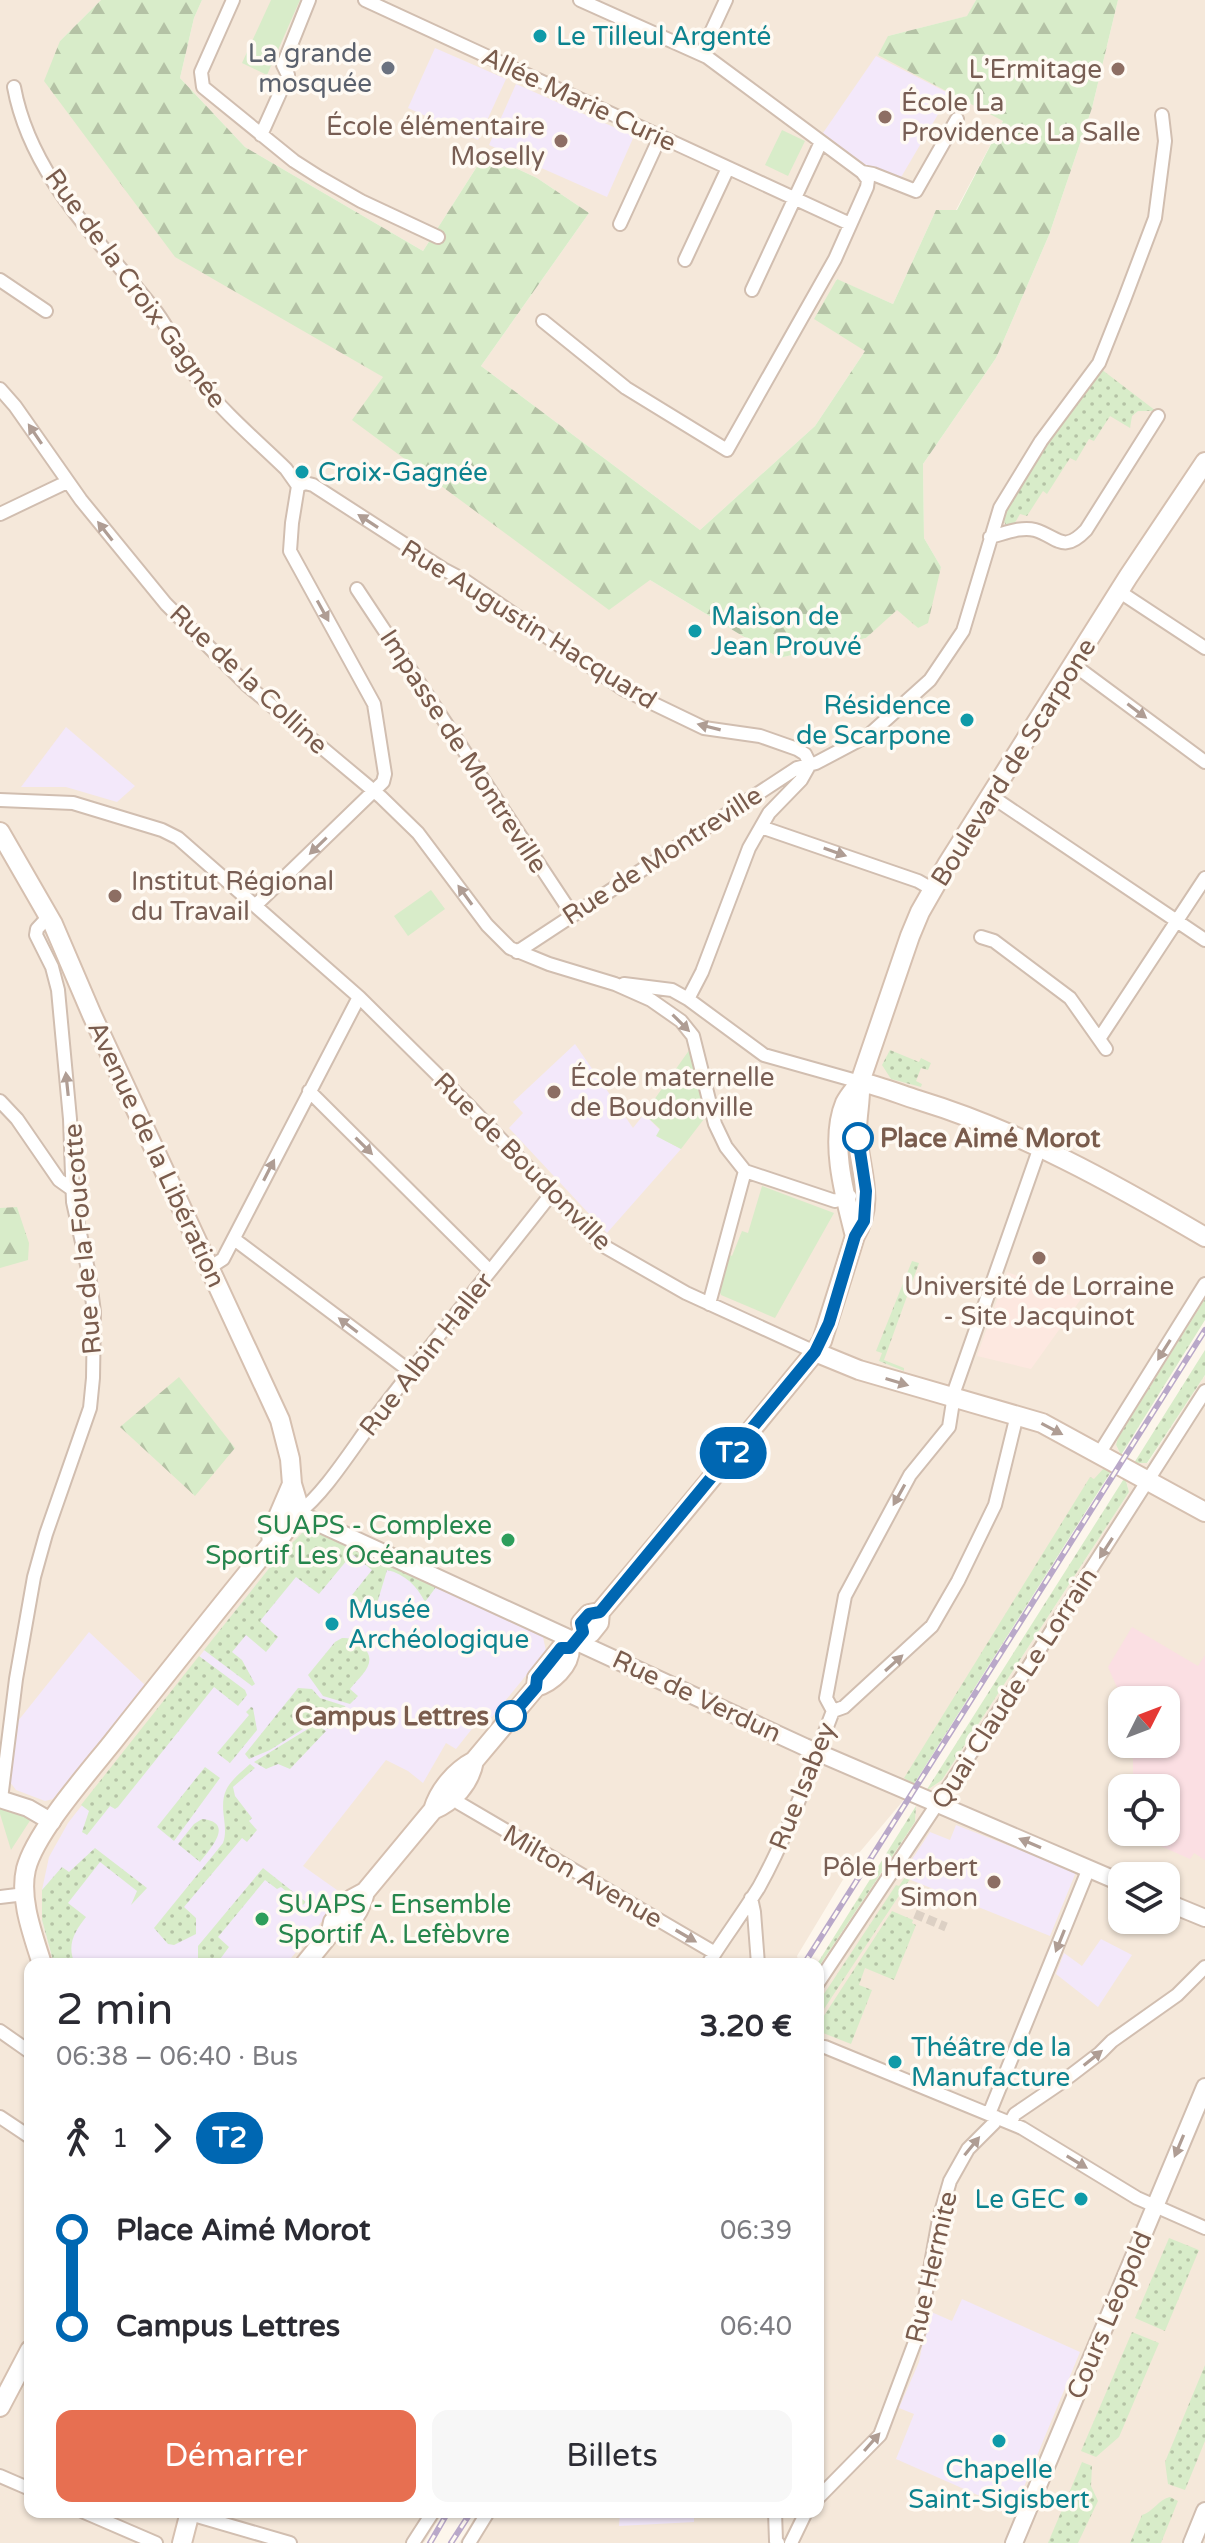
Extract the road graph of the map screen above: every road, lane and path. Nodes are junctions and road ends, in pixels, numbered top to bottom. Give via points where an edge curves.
1 (233, 0) edge
2 (309, 0) edge
3 (365, 0) edge
4 (580, 0) edge
5 (726, 0) edge
6 (701, 54) junction
7 (14, 87) dead end
8 (1162, 115) dead end
9 (957, 119) dead end
10 (261, 135) junction
11 (660, 137) junction
12 (821, 142) junction
13 (728, 168) junction
14 (862, 172) junction
15 (794, 198) junction
16 (620, 224) dead end
17 (850, 224) junction
18 (438, 237) dead end
19 (685, 260) dead end
20 (0, 280) edge
21 (752, 290) dead end
22 (46, 311) dead end
23 (543, 321) dead end
24 (0, 389) edge
25 (1158, 416) dead end
26 (1205, 462) edge
27 (67, 482) junction
28 (298, 486) junction
29 (0, 513) edge
30 (990, 537) junction
31 (357, 589) dead end
32 (1120, 592) junction
33 (1205, 648) edge
34 (1074, 665) junction
35 (1205, 762) edge
36 (810, 764) junction
37 (374, 792) junction
38 (991, 796) junction
39 (0, 800) edge
40 (761, 827) junction
41 (0, 832) edge
42 (1205, 878) edge
43 (932, 889) junction
44 (256, 905) junction
45 (572, 914) junction
46 (49, 916) junction
47 (1177, 922) junction
48 (981, 937) dead end
49 (1205, 940) edge
50 (517, 952) junction
51 (615, 984) junction
52 (657, 987) junction
53 (359, 997) junction
54 (688, 999) junction
55 (651, 1000) junction
56 (860, 1082) junction
57 (309, 1091) junction
58 (0, 1101) edge
59 (1040, 1147) junction
60 (745, 1171) junction
61 (73, 1190) junction
62 (866, 1191) junction
63 (552, 1193) junction
64 (846, 1197) junction
65 (855, 1236) junction
66 (1205, 1237) edge
67 (234, 1239) junction
68 (209, 1268) junction
69 (490, 1271) junction
70 (1205, 1284) edge
71 (709, 1304) junction
72 (815, 1352) junction
73 (411, 1372) junction
74 (1205, 1391) edge
75 (952, 1398) junction
76 (1017, 1415) junction
77 (1099, 1454) junction
78 (1147, 1481) junction
79 (290, 1510) junction
80 (1205, 1512) edge
81 (576, 1640) junction
82 (833, 1711) junction
83 (818, 1752) junction
84 (474, 1761) junction
85 (454, 1797) junction
86 (0, 1799) edge
87 (937, 1805) junction
88 (433, 1810) junction
89 (52, 1822) junction
90 (1089, 1868) junction
91 (1108, 1877) edge
92 (25, 1894) junction
93 (0, 1897) edge
94 (751, 1898) junction
95 (1180, 1908) edge
96 (1205, 1918) edge
97 (41, 1958) edge
98 (310, 1958) edge
99 (711, 1958) edge
100 (758, 1958) edge
101 (1205, 1967) edge
102 (824, 1974) edge
103 (0, 2031) edge
104 (824, 2046) edge
105 (24, 2048) edge
106 (1205, 2087) edge
107 (993, 2115) junction
108 (0, 2117) edge
109 (1010, 2123) junction
110 (24, 2133) edge
111 (1154, 2207) junction
112 (1205, 2228) edge
113 (24, 2361) edge
114 (0, 2407) edge
115 (0, 2476) edge
116 (24, 2486) edge
117 (824, 2492) edge
118 (1205, 2511) edge
119 (98, 2518) edge
120 (189, 2518) edge
121 (207, 2518) edge
122 (429, 2518) edge
123 (484, 2518) edge
124 (775, 2518) edge
125 (803, 2518) edge
126 (156, 2543) edge
127 (182, 2543) edge
128 (290, 2543) edge
129 (413, 2543) edge
130 (469, 2543) edge
131 (778, 2543) edge
132 (791, 2543) edge
133 (1014, 2543) edge
134 (1192, 2543) edge

1 - 10 street via 201,83
2 - 10 street via 283,65 288,75
3 - 11 street, Allée Marie Curie
4 - 6 street
5 - 6 street
6 - 12 street
7 - 28 street, Rue de la Croix Gagnée via 31,140 67,203 158,314 198,380
8 - 30 street, Rue de Montreville via 1165,141 1155,218 1099,363 1041,441 1000,508
9 - 14 street via 916,191
10 - 18 street via 338,189
11 - 13 street, Allée Marie Curie
11 - 16 street
12 - 14 street
12 - 15 street
13 - 15 street, Allée Marie Curie
13 - 19 street
14 - 17 street via 867,187
15 - 17 street, Allée Marie Curie
15 - 21 street
17 - 23 street via 727,450 626,388
20 - 22 street
27 -> 24 street, Rue de la Colline
25 - 30 street via 1086,530 1073,541 1058,542 1034,529
26 - 32 main road, Boulevard de Scarpone
27 - 29 street
37 -> 27 street, Rue de la Colline via 228,667 144,578
36 -> 28 street, Rue Augustin Hacquard via 797,749 760,736 704,728 623,689 313,485
28 -> 37 street via 290,551 374,704 385,774
30 - 36 street, Rue de Montreville via 963,631 930,680 869,735
31 - 45 street, Impasse de Montreville
32 - 33 street
32 - 34 main road, Boulevard de Scarpone
34 -> 35 street
34 - 38 main road, Boulevard de Scarpone
36 - 40 street
36 - 45 street, Rue de Montreville
37 -> 44 street
50 -> 37 street, Rue de la Colline via 487,925 418,833
38 - 43 main road, Boulevard de Scarpone
38 - 47 street
39 - 44 street, Rue de Boudonville via 73,803 162,830
40 -> 43 street
40 - 54 street
41 - 46 main road, Avenue de la Libération
42 - 47 street
43 - 56 main road, Boulevard de Scarpone via 910,936
44 - 53 street, Rue de Boudonville
45 - 50 street, Rue de Montreville
61 -> 46 street, Rue de la Foucotte via 58,990 36,935
46 - 68 main road, Avenue de la Libération
47 - 48 street via 1103,1044 1070,998 994,941
47 - 49 street
50 - 51 street
51 - 52 street
51 - 55 street
52 - 54 street
52 - 55 street
53 - 57 street
53 - 63 street, Rue de Boudonville
54 - 56 street via 764,1055
55 -> 60 street via 690,1031 715,1124
56 - 59 main road via 970,1116
56 - 62 main road via 857,1127
56 - 64 main road via 847,1100 838,1132
67 -> 57 street
57 -> 69 street
58 - 61 street via 59,1180
59 - 66 main road
59 - 75 street
60 - 64 street via 835,1201
60 - 71 street
61 - 86 street, Rue de la Foucotte via 94,1312 93,1389 34,1577
62 - 64 street
62 - 65 main road via 864,1221
63 - 69 street, Rue Albin Haller
63 - 71 street, Rue de Boudonville via 608,1250
64 - 65 main road
65 - 72 main road
67 - 68 street via 223,1259
73 -> 67 street
68 - 79 main road, Avenue de la Libération via 280,1420 290,1459
69 - 73 street, Rue Albin Haller
70 -> 77 street
71 - 72 street, Rue de Boudonville
72 -> 75 main road, Rue de Boudonville
72 - 81 main road via 600,1612 581,1623
73 - 79 street, Rue Albin Haller via 306,1507
74 - 78 street, Quai Claude Le Lorrain
75 - 76 main road, Rue de Boudonville
75 -> 82 street via 949,1427 910,1475 845,1596 826,1698
76 -> 77 main road, Rue de Boudonville
82 -> 76 street, Rue Isabey via 844,1707 932,1626 995,1505
77 - 78 main road, Rue de Boudonville
78 - 80 main road, Rue de Boudonville
78 -> 87 street, Quai Claude Le Lorrain
79 - 81 street, Rue de Verdun
79 - 89 main road, Avenue de la Libération via 279,1539
81 - 83 street, Rue de Verdun
81 - 84 main road via 549,1683 536,1687
82 - 83 street, Rue Isabey
83 - 87 street, Rue de Verdun
83 - 94 street, Rue Isabey via 799,1803
84 - 85 main road via 471,1776
84 - 88 main road via 455,1775
85 - 88 main road
85 -> 99 street, Milton Avenue
86 - 89 street
90 -> 87 street, Rue de Verdun
87 - 102 street, Quai Claude Le Lorrain
88 - 98 main road via 365,1892 352,1899
89 - 92 main road, Avenue de la Libération via 27,1866
90 - 91 street, Rue de Verdun
90 -> 107 street, Rue Hermite
92 - 93 street
92 - 97 main road, Avenue de la Libération
94 - 99 street, Rue Isabey
94 - 100 street
95 - 96 street
109 -> 101 street via 1015,2114 1177,1995
103 - 105 street
104 - 107 street
106 -> 111 street, Cours Léopold
107 - 109 street
117 -> 107 street, Rue Hermite via 880,2435 919,2331 950,2181 968,2149 994,2123
108 - 110 street
109 -> 111 street
111 - 112 street
111 - 133 street, Cours Léopold
113 - 114 main road
115 - 116 street
118 - 134 street
119 - 126 street
120 - 127 main road
121 - 128 street
122 - 129 street
123 - 130 street
124 - 131 street
125 - 132 street

